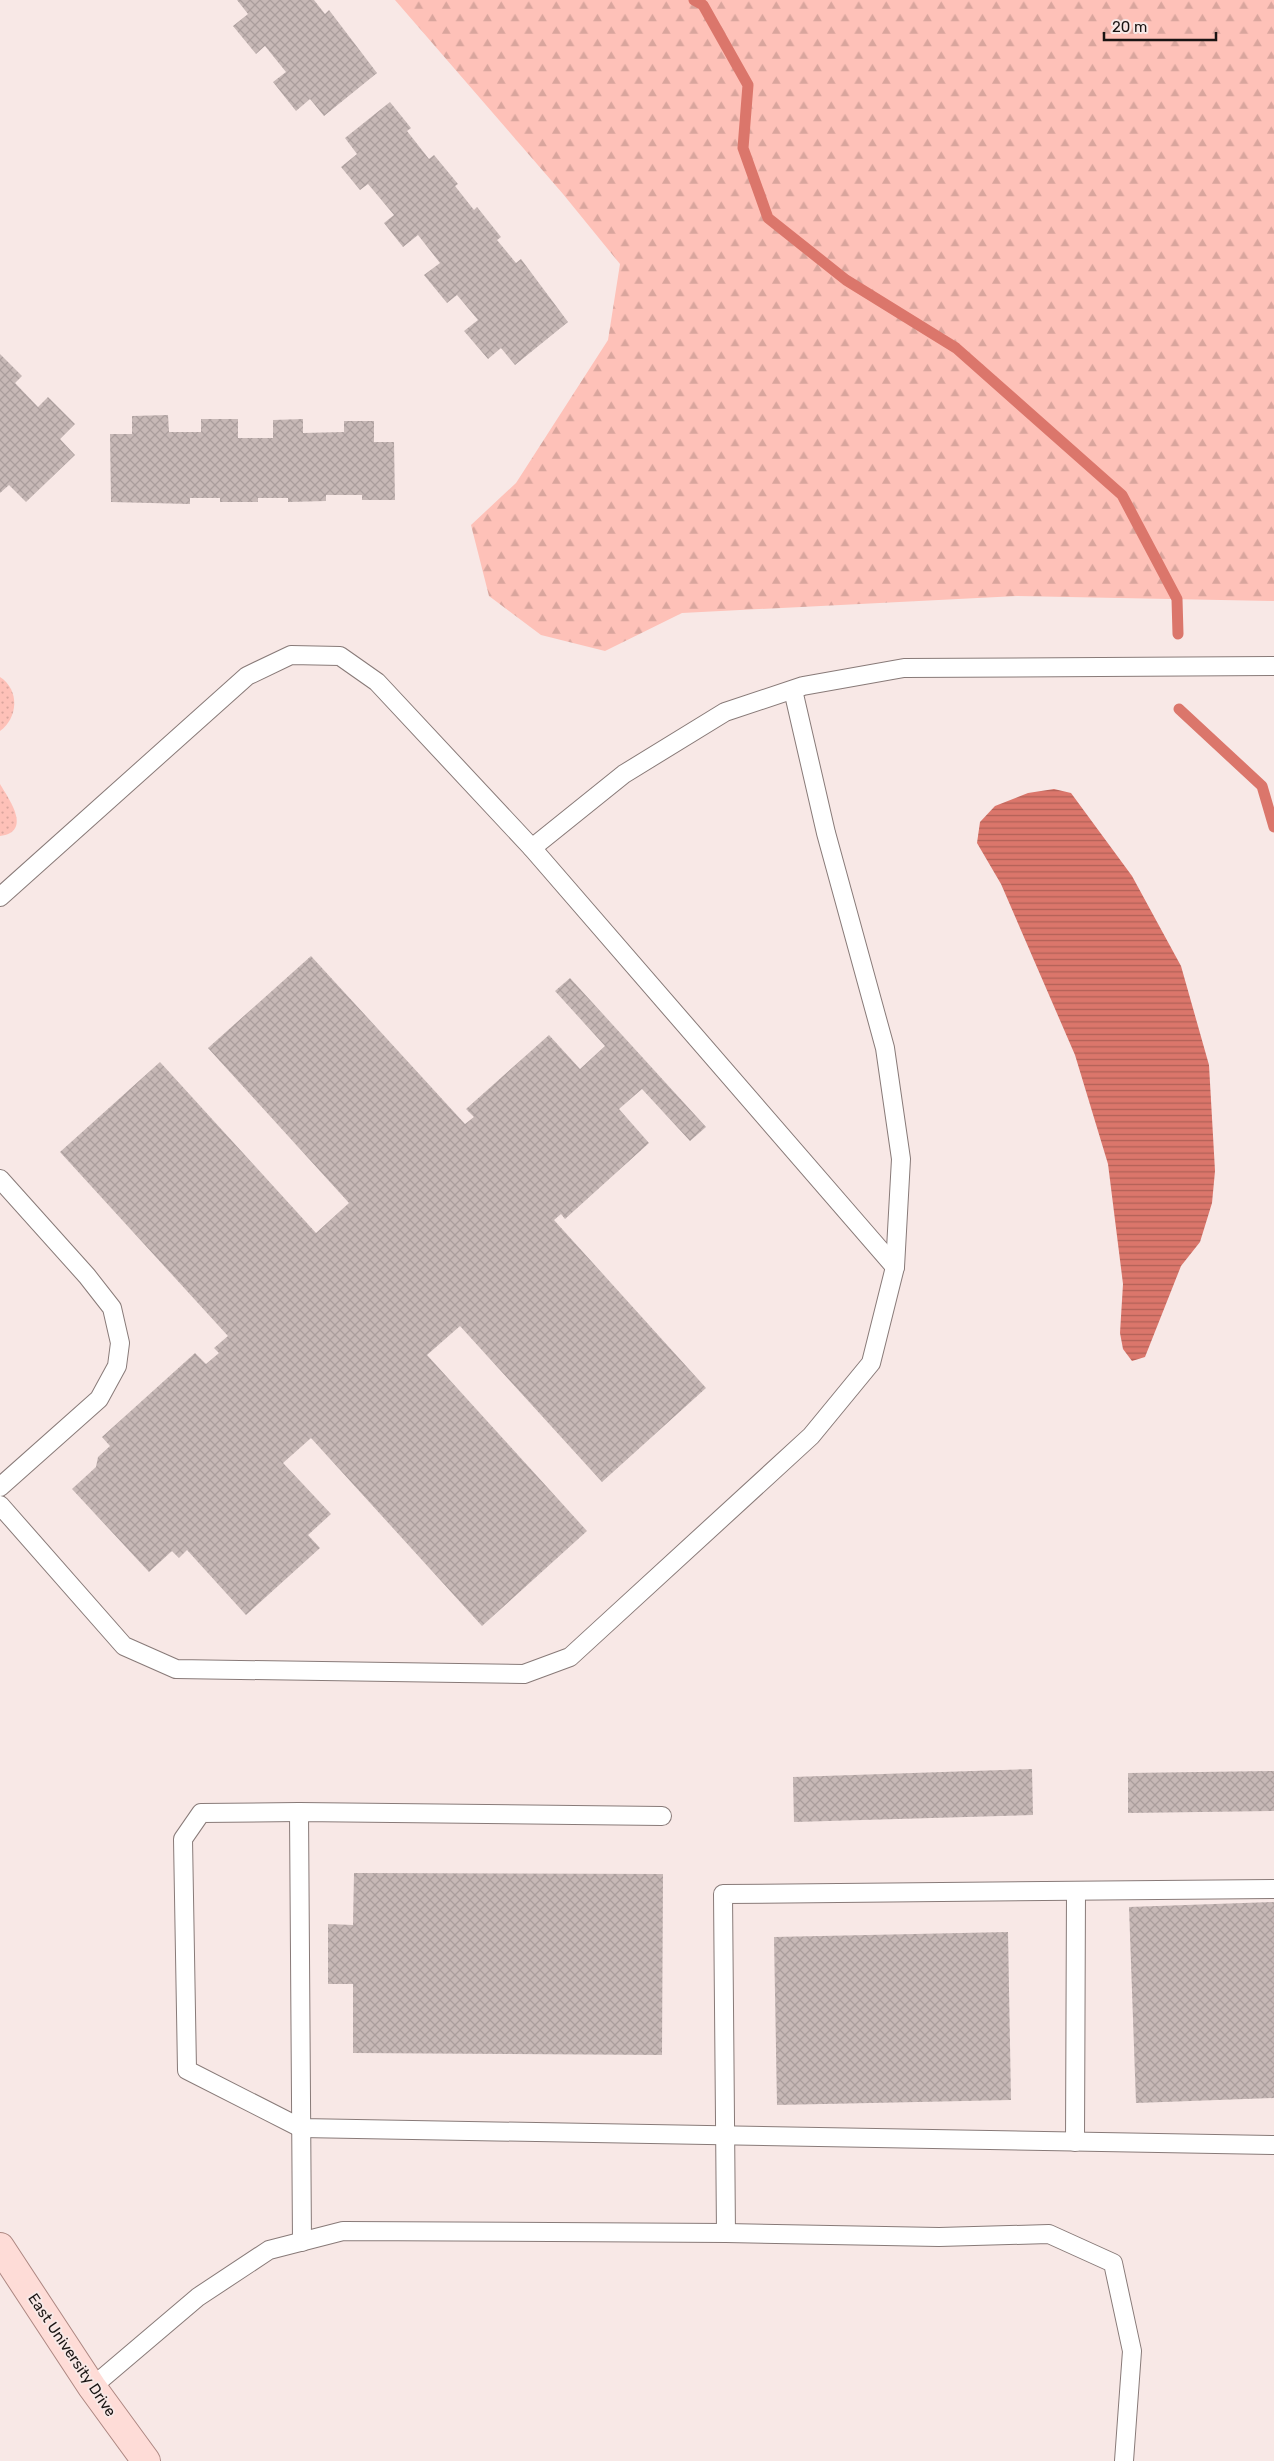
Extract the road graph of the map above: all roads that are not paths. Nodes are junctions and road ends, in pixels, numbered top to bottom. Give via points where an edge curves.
1 (1274, 666) edge
2 (793, 690) junction
3 (532, 848) junction
4 (0, 898) edge
5 (0, 1178) edge
6 (895, 1267) junction
7 (0, 1487) edge
8 (0, 1505) edge
9 (299, 1812) junction
10 (662, 1816) dead end
11 (1274, 1889) edge
12 (1076, 1891) junction
13 (301, 2128) junction
14 (725, 2135) junction
15 (1075, 2142) junction
16 (1274, 2145) edge
17 (726, 2233) junction
18 (302, 2242) junction
19 (0, 2247) edge
20 (92, 2387) junction
21 (146, 2461) edge
22 (1124, 2461) edge

1 - 2 lane via 904,668
2 - 3 lane via 725,712 624,774
2 - 6 lane via 826,833 885,1048 900,1160
3 - 4 lane via 377,682 340,656 291,655 247,676
3 - 6 lane
5 - 7 lane via 88,1276 112,1308 120,1343 117,1366 99,1399
6 - 8 lane via 871,1363 811,1436 570,1658 524,1674 176,1669 124,1646
9 - 10 lane
9 - 13 lane
9 - 13 lane via 200,1813 183,1839 187,2070
11 - 12 lane
12 - 14 lane via 723,1894
12 - 15 lane
13 - 14 lane
13 - 18 lane
14 - 15 lane
14 - 17 lane
15 - 16 lane
17 - 18 lane via 343,2231
17 - 22 lane via 939,2237 1049,2234 1113,2263 1132,2350
18 - 20 lane via 269,2250 198,2297
19 - 20 main road, East University Drive
20 - 21 main road, East University Drive

